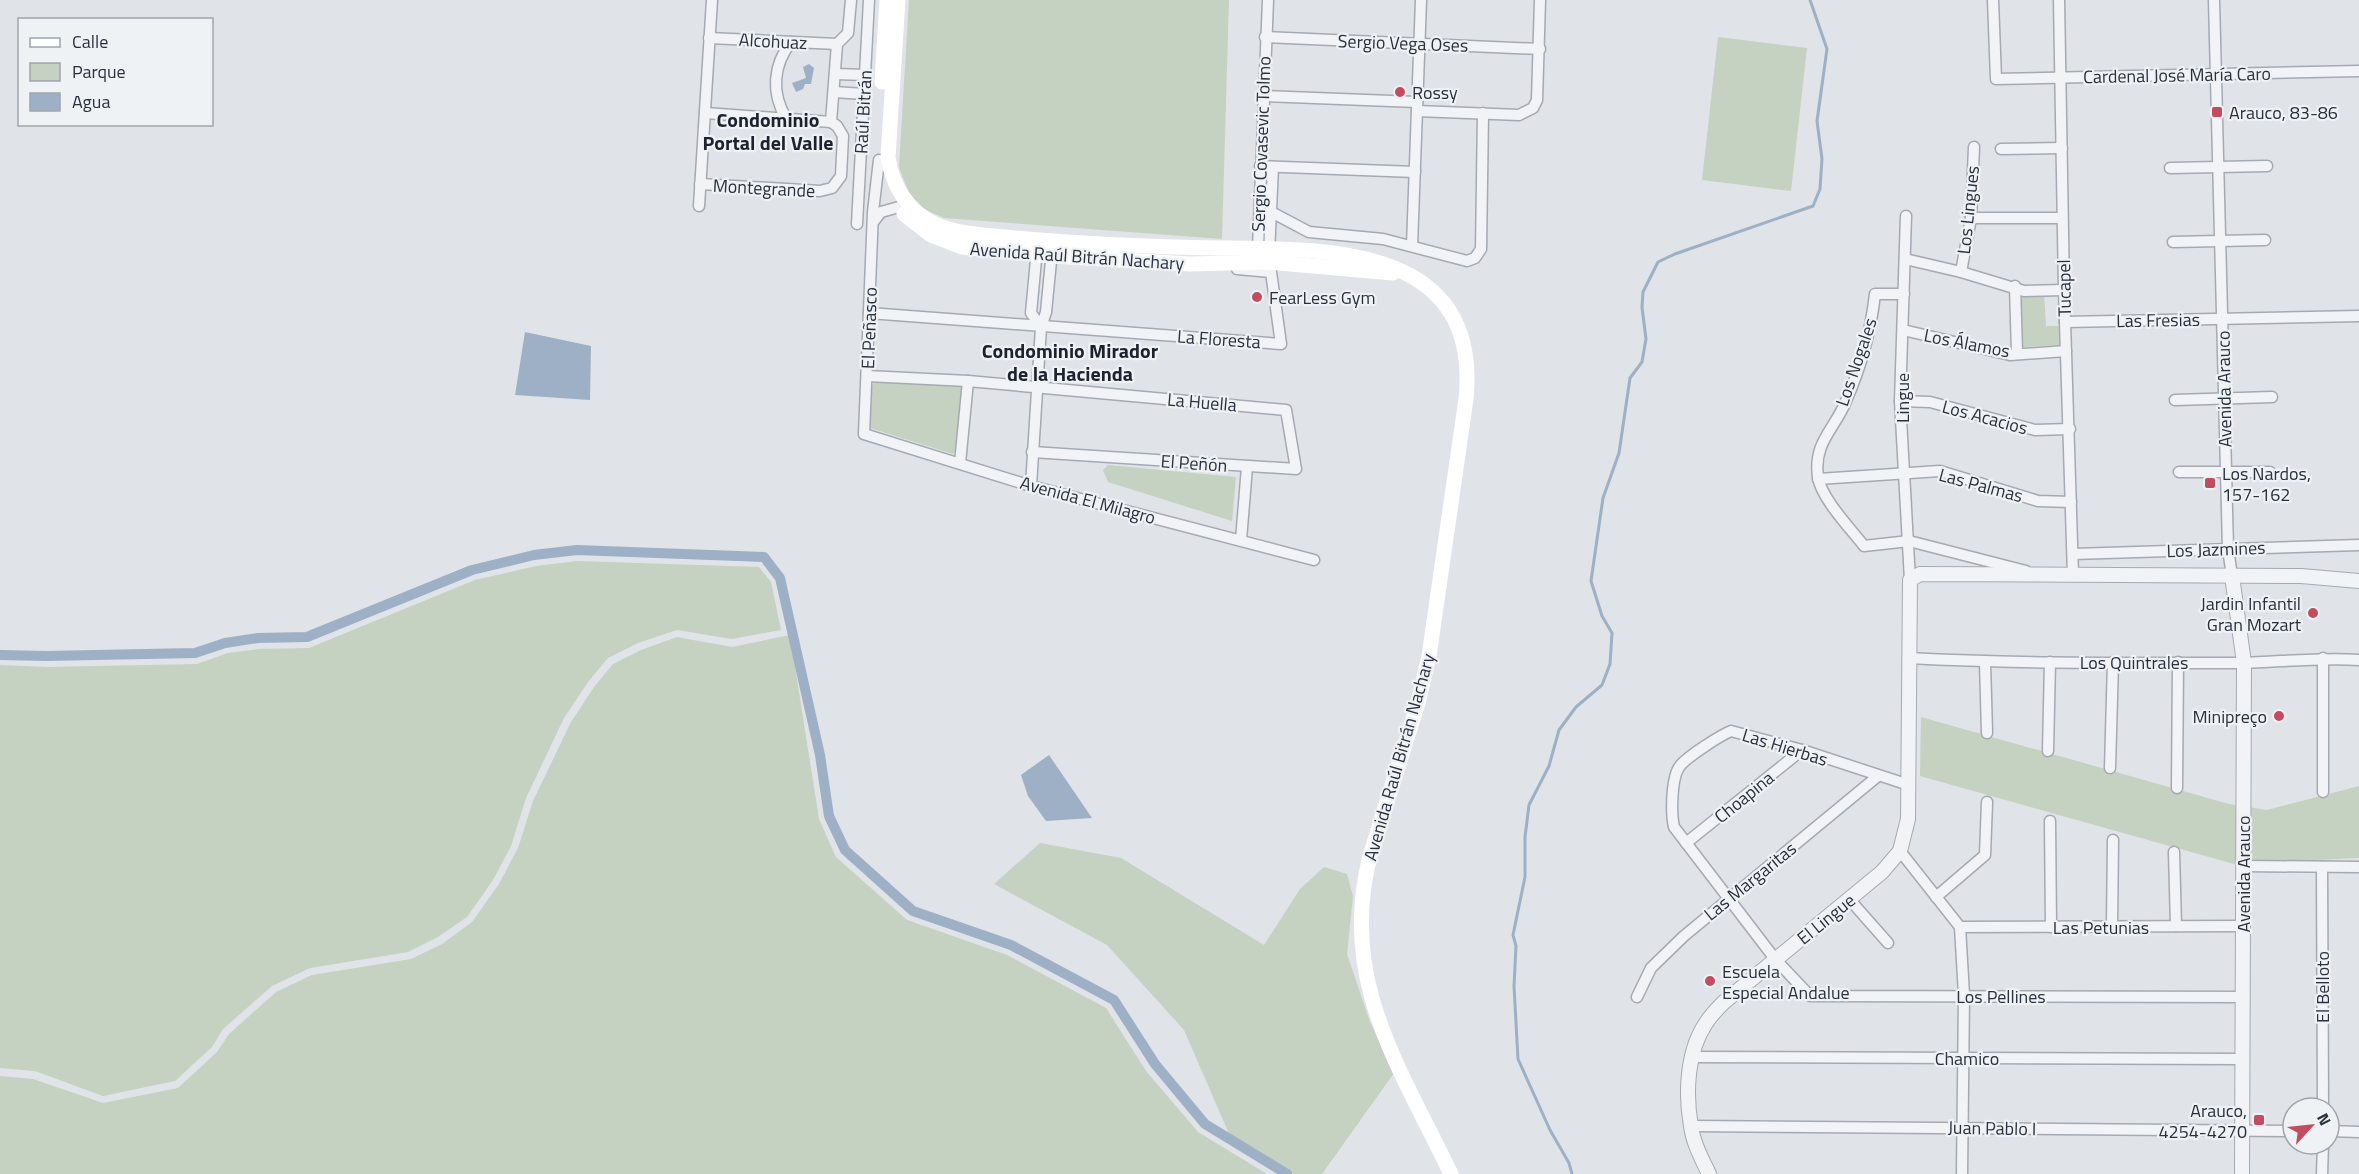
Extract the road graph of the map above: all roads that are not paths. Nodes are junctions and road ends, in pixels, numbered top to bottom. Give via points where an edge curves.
1 (712, 0) edge
2 (850, 0) edge
3 (869, 0) edge
4 (887, 0) edge
5 (898, 0) edge
6 (1268, 0) edge
7 (1421, 0) edge
8 (1540, 0) edge
9 (1993, 0) edge
10 (2059, 0) edge
11 (2214, 0) edge
12 (709, 38) junction
13 (1265, 38) junction
14 (791, 42) junction
15 (837, 44) junction
16 (1419, 44) junction
17 (1540, 49) junction
18 (2359, 71) edge
19 (835, 74) junction
20 (2216, 74) junction
21 (865, 75) junction
22 (2061, 77) junction
23 (834, 92) junction
24 (864, 94) junction
25 (1263, 96) junction
26 (1417, 107) junction
27 (705, 113) junction
28 (1483, 113) junction
29 (786, 118) junction
30 (831, 122) junction
31 (1974, 147) dead end
32 (2062, 148) junction
33 (2001, 149) dead end
34 (879, 160) junction
35 (1260, 166) junction
36 (2267, 166) dead end
37 (1273, 167) junction
38 (2218, 167) junction
39 (2170, 168) dead end
40 (1415, 172) junction
41 (700, 184) junction
42 (699, 206) dead end
43 (898, 207) junction
44 (1271, 212) junction
45 (1906, 216) dead end
46 (1971, 218) junction
47 (2062, 218) junction
48 (874, 221) junction
49 (857, 224) dead end
50 (2220, 240) junction
51 (2265, 240) dead end
52 (2173, 242) dead end
53 (1412, 246) junction
54 (1045, 248) junction
55 (1266, 257) junction
56 (1905, 259) junction
57 (1961, 272) junction
58 (2015, 286) junction
59 (2064, 290) junction
60 (1904, 294) junction
61 (869, 313) junction
62 (2359, 316) edge
63 (2222, 319) junction
64 (2065, 322) junction
65 (1041, 327) junction
66 (1903, 330) junction
67 (2066, 351) junction
68 (2017, 353) junction
69 (867, 376) junction
70 (968, 381) junction
71 (1036, 387) junction
72 (2272, 397) dead end
73 (2224, 398) junction
74 (2175, 400) dead end
75 (1900, 401) junction
76 (1286, 410) joint
77 (2070, 429) junction
78 (864, 434) joint
79 (1032, 452) junction
80 (960, 463) junction
81 (1247, 467) junction
82 (2179, 472) dead end
83 (2226, 472) junction
84 (2270, 472) dead end
85 (1905, 474) junction
86 (1818, 479) junction
87 (1031, 486) junction
88 (2071, 502) junction
89 (1242, 540) junction
90 (1909, 541) junction
91 (2359, 545) edge
92 (2228, 549) junction
93 (2073, 554) junction
94 (1314, 561) dead end
95 (2041, 575) junction
96 (2073, 575) junction
97 (2232, 576) junction
98 (1912, 578) junction
99 (2359, 581) edge
100 (1909, 658) junction
101 (2323, 658) junction
102 (2359, 660) edge
103 (1985, 662) junction
104 (2050, 662) junction
105 (2112, 662) junction
106 (2178, 662) junction
107 (2244, 663) junction
108 (1987, 733) dead end
109 (1802, 750) junction
110 (2048, 751) dead end
111 (2110, 768) dead end
112 (1878, 776) junction
113 (1909, 785) junction
114 (2176, 788) dead end
115 (2322, 792) dead end
116 (1987, 802) dead end
117 (2050, 821) dead end
118 (2113, 840) dead end
119 (1686, 843) junction
120 (1900, 851) junction
121 (2174, 852) dead end
122 (2243, 866) junction
123 (2322, 867) junction
124 (2359, 867) edge
125 (1936, 897) junction
126 (1729, 898) junction
127 (1850, 900) junction
128 (2112, 926) junction
129 (2176, 926) junction
130 (2243, 926) junction
131 (1960, 927) junction
132 (2051, 927) junction
133 (1888, 943) dead end
134 (1775, 959) junction
135 (1964, 995) junction
136 (1637, 997) dead end
137 (2243, 998) junction
138 (1691, 1057) junction
139 (1964, 1058) junction
140 (2242, 1059) junction
141 (2323, 1096) edge
142 (1691, 1126) junction
143 (1963, 1127) junction
144 (2242, 1131) junction
145 (2281, 1131) edge
146 (2341, 1131) edge
147 (2359, 1132) edge
148 (2323, 1156) edge
149 (1451, 1174) edge
150 (1709, 1174) edge
151 (1962, 1174) edge
152 (2242, 1174) edge
153 (2322, 1174) edge

1 - 12 street
2 - 15 street via 848,33
3 - 21 street, Raúl Bitrán
4 - 34 main road, Avenida Raúl Bitrán Nachary
5 - 54 main road, Avenida Raúl Bitrán Nachary via 888,157 896,186 915,211 937,225
6 - 13 street, Sergio Covasevic Tolmo
7 - 16 street
8 - 17 street
9 - 22 street, Cardenal José María Caro via 1996,79
10 - 22 street, Tucapel
11 - 20 street, Avenida Arauco
12 - 14 street, Alcohuaz
12 - 27 street
13 - 16 street, Sergio Vega Oses
13 - 25 street, Sergio Covasevic Tolmo
14 - 15 street, Alcohuaz
14 - 29 street via 781,57 775,81
15 - 19 street
16 - 17 street, Sergio Vega Oses
16 - 26 street
17 - 28 street via 1537,100 1533,108 1519,115
18 - 20 street, Cardenal José María Caro
19 - 21 street
19 - 23 street
20 - 22 street, Cardenal José María Caro
20 - 38 street, Avenida Arauco
21 - 24 street, Raúl Bitrán
22 - 32 street, Tucapel
23 - 24 street
23 - 30 street
24 - 49 street, Raúl Bitrán
25 - 26 street
25 - 35 street, Sergio Covasevic Tolmo
26 - 28 street
26 - 40 street
27 - 29 street
27 - 41 street
28 - 53 street via 1481,249 1467,261
29 - 30 street
30 - 41 street, Montegrande via 843,136 841,176 832,188 820,191
31 - 46 street, Los Lingues
32 - 33 street
32 - 47 street, Tucapel
34 - 43 main road, Avenida Raúl Bitrán Nachary via 883,179
34 - 48 street, El Peñasco
35 - 37 street
35 - 55 street, Sergio Covasevic Tolmo
36 - 38 street
37 - 40 street
37 - 44 street, Sergio Covasevic Tolmo
38 - 39 street
38 - 50 street, Avenida Arauco
40 - 53 street
41 - 42 street
43 - 48 street via 881,212
43 - 54 main road, Avenida Raúl Bitrán Nachary via 922,230 950,244 983,250
44 - 53 street via 1309,232 1383,239
44 - 55 street, Sergio Covasevic Tolmo
45 - 56 street, Lingue
46 - 47 street
46 - 57 street, Los Lingues
47 - 59 street, Tucapel
48 - 61 street, El Peñasco
50 - 51 street
50 - 52 street
50 - 63 street, Avenida Arauco
54 - 55 main road, Avenida Raúl Bitrán Nachary via 1174,247
54 - 55 main road, Avenida Raúl Bitrán Nachary via 1191,264
54 - 65 street via 1031,313
55 - 65 street, La Floresta via 1281,344
55 - 149 main road, Avenida Raúl Bitrán Nachary via 1408,275 1436,294 1455,321 1466,354 1467,389 1429,656 1363,880 1359,927 1368,990 1376,1014
56 - 57 street, Los Lingues
56 - 60 street, Lingue
57 - 58 street, Los Lingues
58 - 59 street, Los Lingues via 2024,291
58 - 68 street
59 - 64 street, Tucapel
60 - 66 street, Lingue
60 - 86 street, Los Nogales via 1875,294 1871,328 1846,402 1821,442
61 - 65 street, La Floresta
61 - 69 street, El Peñasco
62 - 63 street, Las Fresias
63 - 64 street, Las Fresias
63 - 73 street, Avenida Arauco
64 - 67 street, Tucapel
65 - 71 street
66 - 68 street, Los Álamos via 2010,355
66 - 75 street, Lingue
67 - 68 street, Los Álamos
67 - 77 street, Tucapel
69 - 70 street, La Huella
69 - 78 street, El Peñasco
70 - 71 street, La Huella
70 - 80 street
71 - 76 street, La Huella
71 - 79 street
72 - 73 street
73 - 74 street
73 - 83 street, Avenida Arauco
75 - 77 street, Los Acacios via 1930,402 2035,430
75 - 85 street, Lingue
76 - 81 street, El Peñón via 1296,469
77 - 88 street, Tucapel
78 - 80 street, Avenida El Milagro
79 - 81 street, El Peñón
79 - 87 street
80 - 87 street, Avenida El Milagro
81 - 89 street
82 - 83 street
83 - 84 street
83 - 92 street, Avenida Arauco
85 - 86 street, Las Palmas
85 - 88 street, Las Palmas via 1940,471 2038,501
85 - 90 street, Lingue
86 - 90 street via 1828,499 1864,546
87 - 89 street, Avenida El Milagro
88 - 93 street, Tucapel
89 - 94 street, Avenida El Milagro
90 - 95 street
90 - 98 street, Lingue
91 - 92 street, Los Jazmines
92 - 93 street, Los Jazmines
92 - 97 street, Avenida Arauco
93 - 96 street, Tucapel
95 - 96 street
95 - 98 street via 1920,574
96 - 97 street
97 - 99 street
97 - 107 street, Avenida Arauco
98 - 100 street, Lingue
100 - 103 street, Los Quintrales
100 - 113 street, Lingue
101 - 102 street, Los Quintrales
101 - 107 street, Los Quintrales
101 - 115 street
103 - 104 street, Los Quintrales
103 - 108 street
104 - 105 street, Los Quintrales
104 - 110 street
105 - 106 street, Los Quintrales
105 - 111 street
106 - 107 street, Los Quintrales
106 - 114 street
107 - 122 street, Avenida Arauco
109 - 112 street, Las Hierbas
109 - 119 street, Choapina
109 - 119 street, Las Hierbas via 1731,730 1680,766 1675,775 1672,818
112 - 113 street, Las Hierbas
112 - 126 street, Las Margaritas
113 - 120 street, Lingue via 1908,819
116 - 125 street via 1985,855
117 - 132 street
118 - 128 street
119 - 126 street, Los Pellines
120 - 125 street
120 - 127 street, El Lingue
121 - 129 street
122 - 123 street
122 - 130 street, Avenida Arauco
123 - 124 street
123 - 141 street, El Belloto
125 - 131 street
126 - 134 street, Los Pellines
126 - 136 street, Las Margaritas via 1651,968
127 - 133 street
127 - 134 street, El Lingue
128 - 129 street, Las Petunias
128 - 132 street, Las Petunias
129 - 130 street, Las Petunias
130 - 137 street, Avenida Arauco
131 - 132 street, Las Petunias
131 - 135 street
134 - 135 street, Los Pellines via 1810,996
134 - 138 street, El Lingue via 1724,1002 1706,1023
135 - 137 street, Los Pellines
135 - 139 street
137 - 140 street, Avenida Arauco
138 - 139 street, Chamico
138 - 142 street, El Lingue
139 - 140 street, Chamico
139 - 143 street
140 - 144 street, Avenida Arauco
142 - 143 street, Juan Pablo I
142 - 150 street, El Lingue
143 - 144 street, Juan Pablo I
143 - 151 street
144 - 145 street, Juan Pablo I
144 - 152 street, Avenida Arauco
146 - 147 street
148 - 153 street

